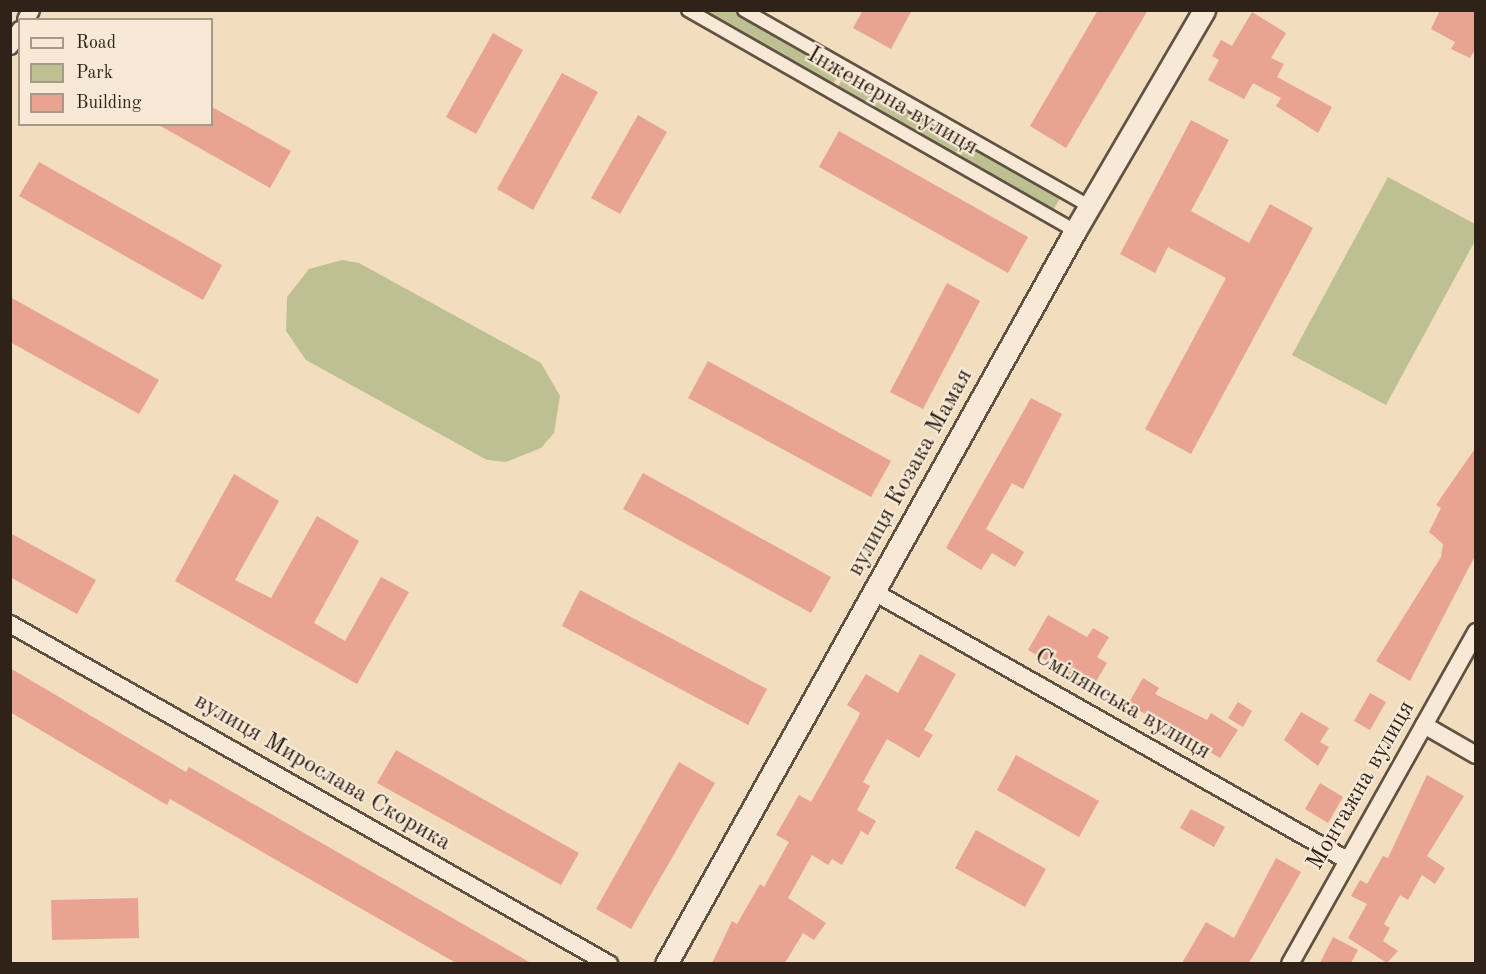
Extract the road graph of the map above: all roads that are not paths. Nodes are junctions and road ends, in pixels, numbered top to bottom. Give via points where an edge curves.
1 (688, 10) edge
2 (744, 10) edge
3 (1204, 10) edge
4 (18, 33) edge
5 (10, 46) edge
6 (1089, 206) junction
7 (1075, 231) junction
8 (874, 592) junction
9 (10, 624) edge
10 (1476, 632) edge
11 (1424, 725) junction
12 (1476, 755) edge
13 (1347, 860) junction
14 (609, 963) edge
15 (666, 963) edge
16 (1290, 963) edge

1 - 7 street, Інженерна вулиця
2 - 6 street, Інженерна вулиця
3 - 6 street, вулиця Козака Мамая
4 - 5 street
6 - 7 street, вулиця Козака Мамая
7 - 8 street, вулиця Козака Мамая
8 - 13 street, Смілянська вулиця
8 - 15 street, вулиця Козака Мамая
9 - 14 street, вулиця Мирослава Скорика
10 - 11 street, Монтажна вулиця
11 - 12 street
11 - 13 street, Монтажна вулиця
13 - 16 street, Монтажна вулиця

